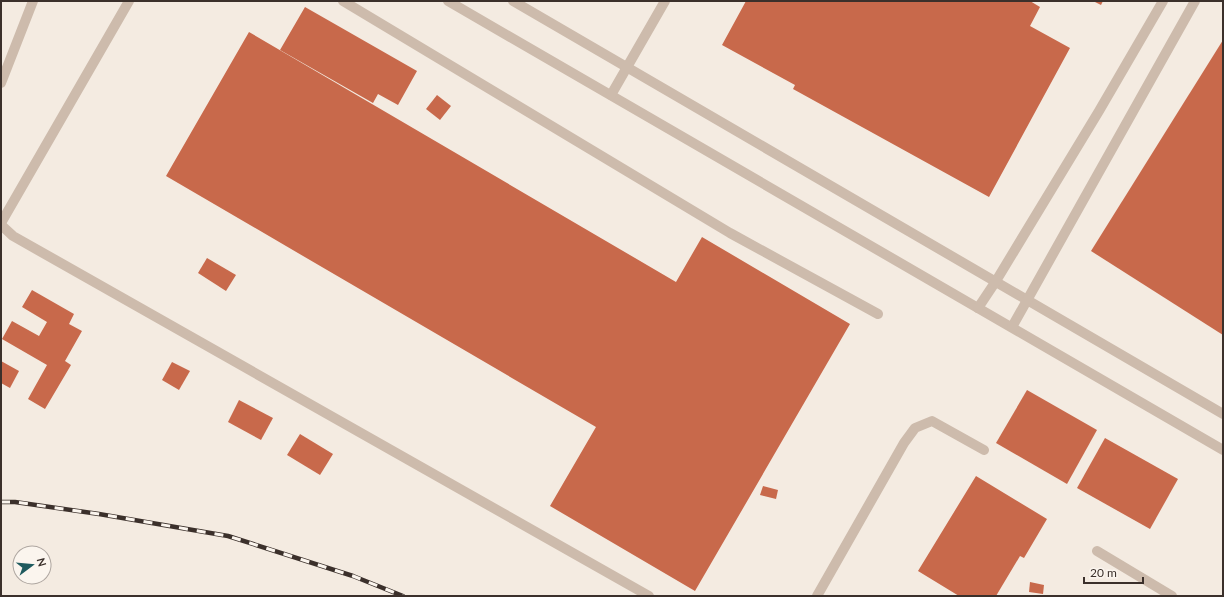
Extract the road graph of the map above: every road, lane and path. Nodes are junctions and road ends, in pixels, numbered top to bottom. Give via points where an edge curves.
1 (33, 1) edge
2 (129, 1) edge
3 (343, 1) edge
4 (448, 1) edge
5 (513, 1) edge
6 (665, 1) edge
7 (1163, 1) edge
8 (1195, 1) edge
9 (627, 67) junction
10 (1, 83) edge
11 (610, 95) junction
12 (1, 224) edge
13 (996, 281) junction
14 (1027, 299) junction
15 (978, 308) junction
16 (878, 314) dead end
17 (1012, 327) junction
18 (1223, 414) edge
19 (984, 450) dead end
20 (1223, 450) edge
21 (1097, 551) dead end
22 (649, 596) edge
23 (817, 596) edge
24 (1172, 596) edge

1 - 10 lane
2 - 12 lane
3 - 16 lane via 730,233
4 - 11 lane
5 - 9 lane
6 - 9 lane
7 - 13 lane
8 - 14 lane
9 - 11 lane
9 - 13 lane
11 - 15 lane
12 - 22 lane via 14,236
13 - 14 lane
13 - 15 lane
14 - 17 lane
14 - 18 lane
15 - 17 lane
17 - 20 lane
19 - 23 lane via 932,422 915,428
21 - 24 lane

